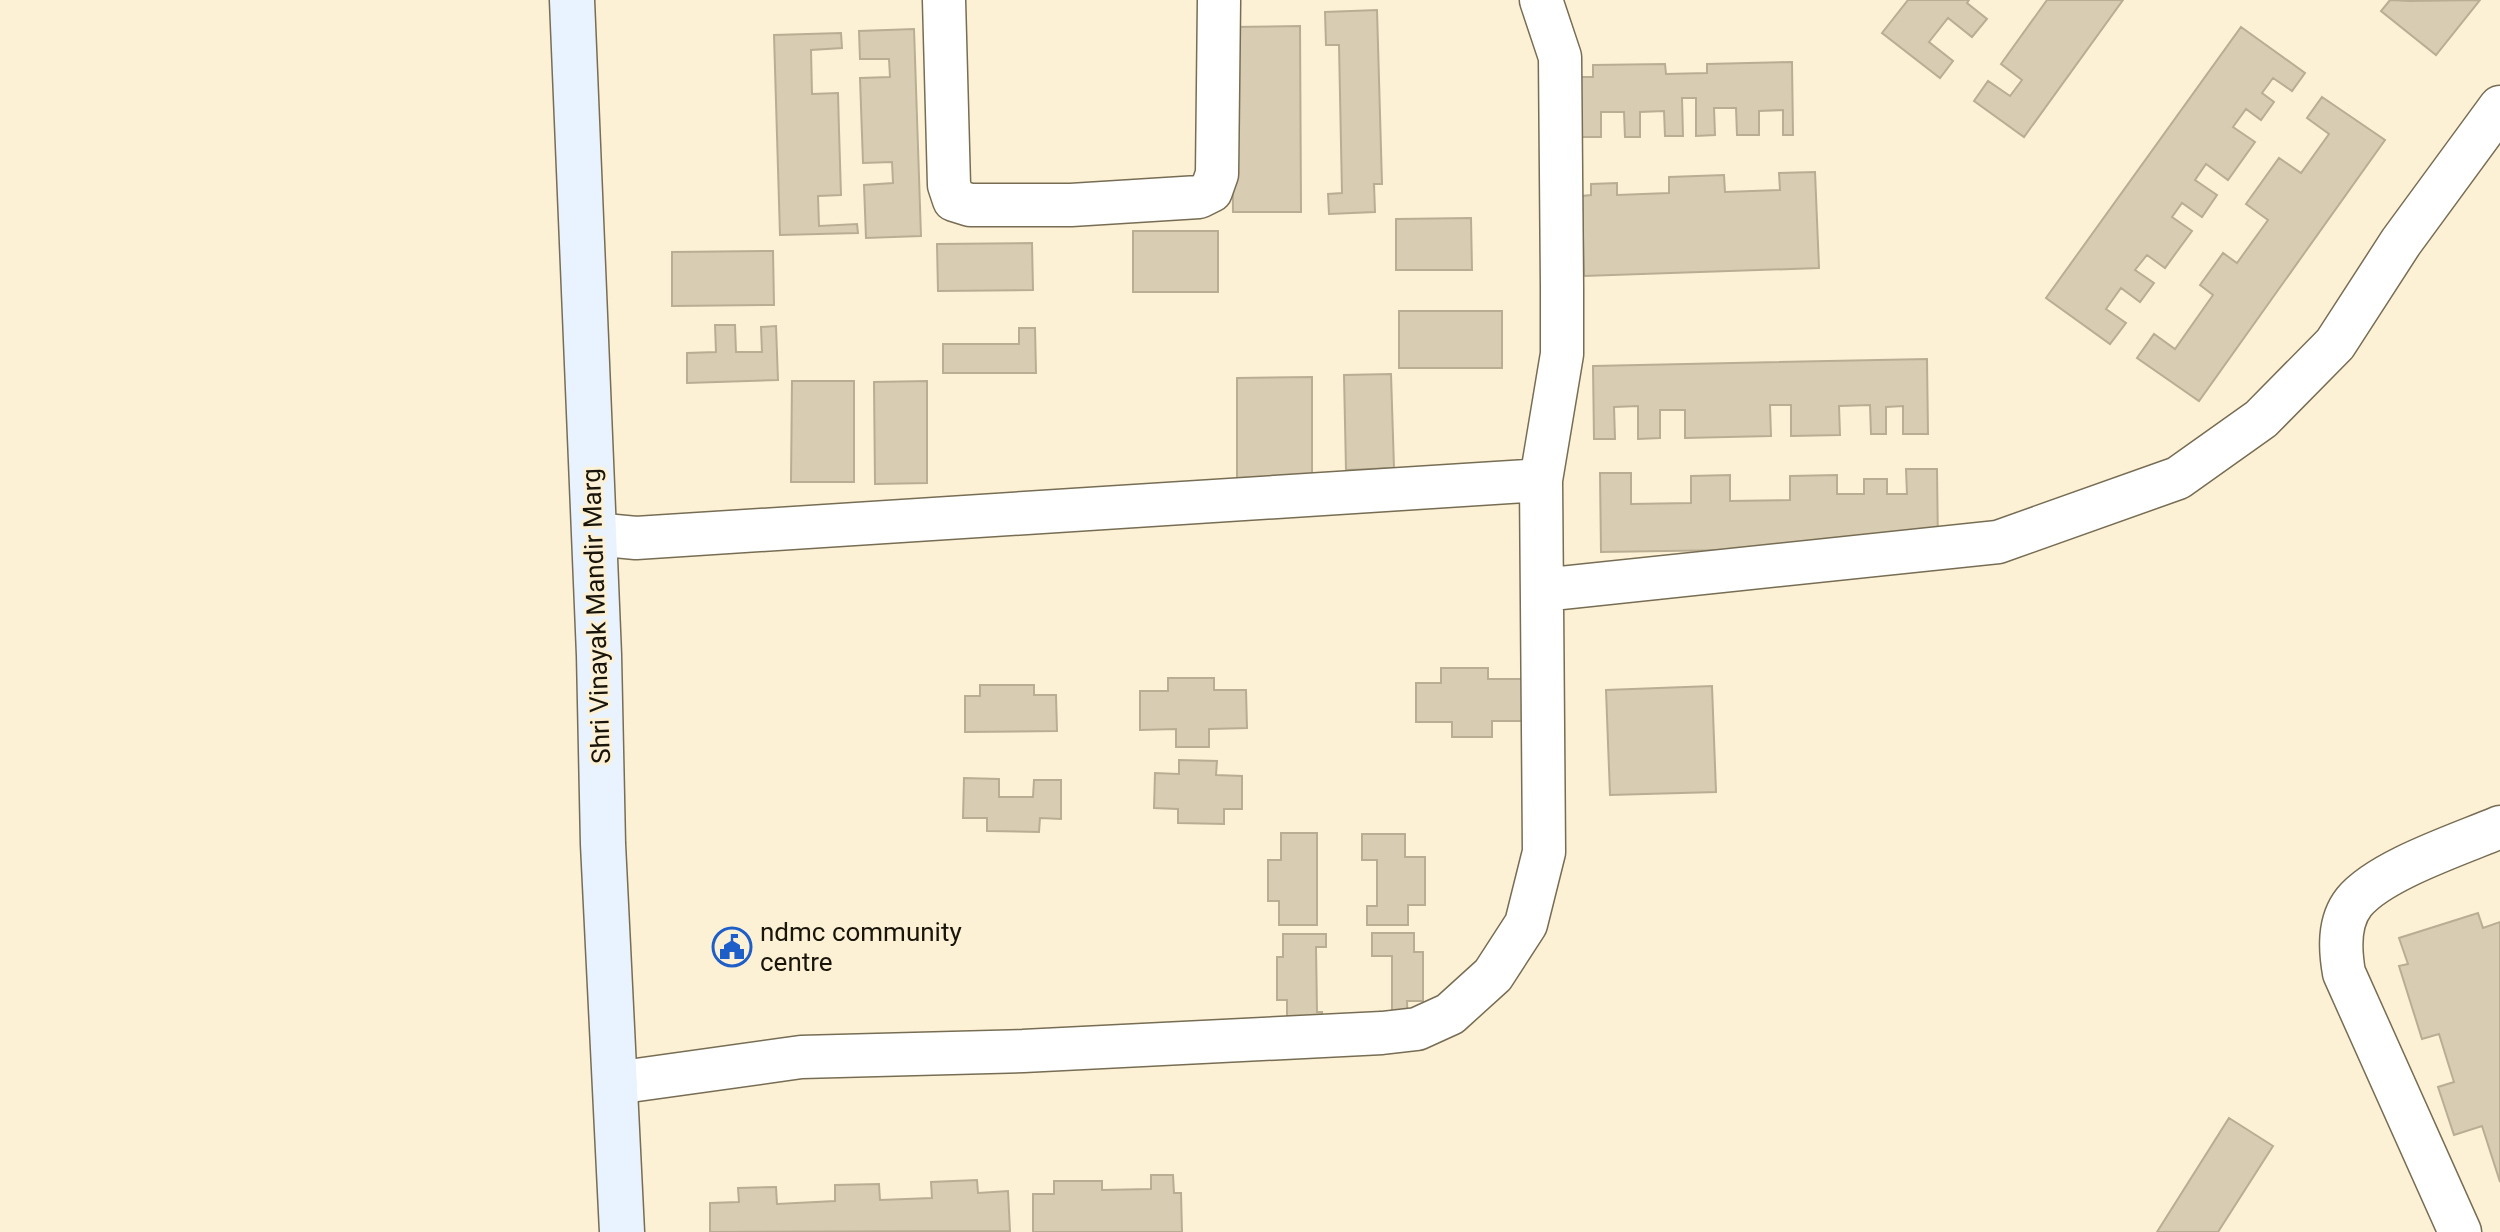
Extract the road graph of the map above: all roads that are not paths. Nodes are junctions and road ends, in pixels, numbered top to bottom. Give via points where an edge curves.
1 (572, 0) edge
2 (944, 0) edge
3 (1219, 0) edge
4 (1541, 0) edge
5 (2500, 107) edge
6 (1541, 480) junction
7 (594, 534) junction
8 (1542, 590) junction
9 (2500, 827) edge
10 (615, 1083) junction
11 (622, 1232) edge
12 (2460, 1232) edge

1 - 7 street, Shri Vinayak Mandir Marg
2 - 3 street via 949,185 954,200 970,205 1099,203 1199,197 1211,191 1217,174
4 - 6 street via 1560,57 1562,354
5 - 8 street via 2401,242 2335,344 2261,419 2178,478 1998,542
6 - 7 street via 636,538
6 - 8 street
7 - 10 street, Shri Vinayak Mandir Marg
8 - 10 street via 1544,852 1526,924 1493,975 1450,1014 1417,1029 1382,1033 801,1057
9 - 12 street via 2379,879 2352,904 2342,928 2344,973
10 - 11 street, Shri Vinayak Mandir Marg

